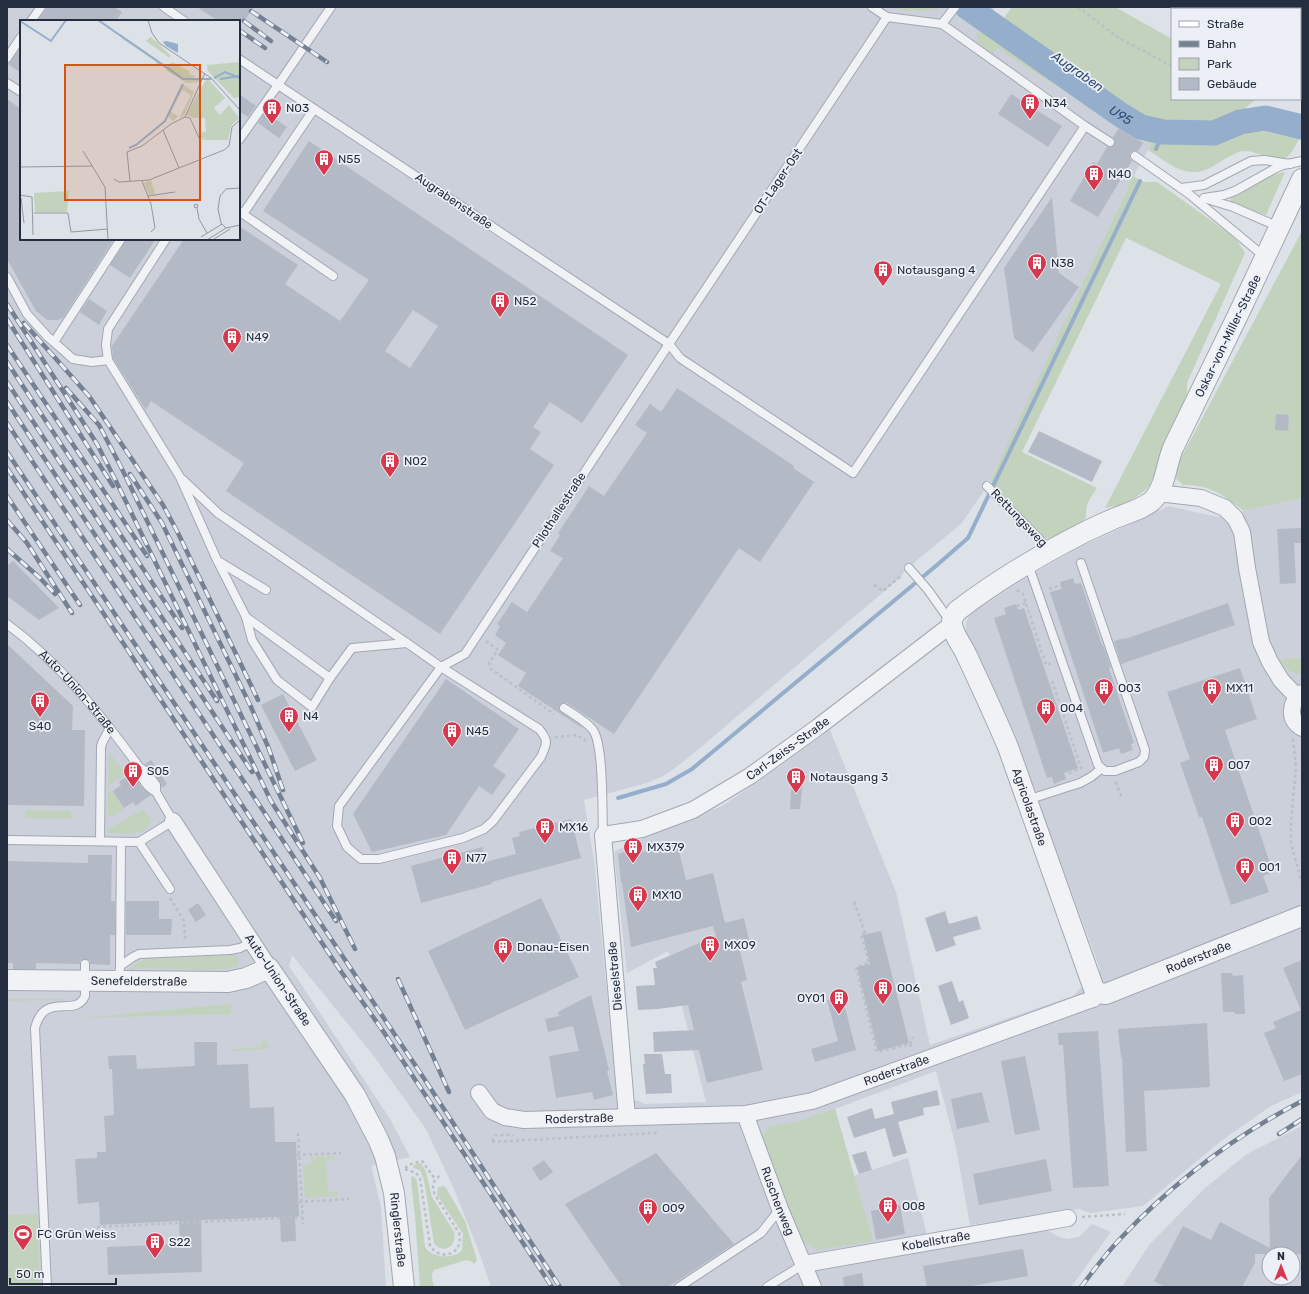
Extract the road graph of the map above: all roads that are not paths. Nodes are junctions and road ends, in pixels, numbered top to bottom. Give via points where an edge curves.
1 (41, 7) edge
2 (164, 7) edge
3 (331, 7) edge
4 (872, 7) edge
5 (955, 7) edge
6 (887, 17) junction
7 (32, 20) edge
8 (183, 20) edge
9 (942, 24) junction
10 (20, 38) edge
11 (7, 58) edge
12 (240, 59) edge
13 (7, 83) edge
14 (278, 85) junction
15 (20, 91) edge
16 (314, 109) junction
17 (1085, 126) junction
18 (240, 139) edge
19 (1110, 142) dead end
20 (1135, 156) dead end
21 (1302, 161) edge
22 (1290, 164) junction
23 (1302, 180) edge
24 (1181, 188) junction
25 (1189, 194) junction
26 (1204, 198) junction
27 (241, 212) edge
28 (1279, 227) junction
29 (120, 240) edge
30 (165, 240) edge
31 (1266, 258) junction
32 (7, 276) edge
33 (333, 276) dead end
34 (54, 342) junction
35 (669, 344) junction
36 (108, 360) junction
37 (180, 477) junction
38 (987, 486) dead end
39 (1158, 493) junction
40 (1050, 551) junction
41 (216, 560) junction
42 (1082, 563) dead end
43 (1028, 564) junction
44 (910, 570) road end
45 (266, 590) dead end
46 (246, 617) junction
47 (7, 624) edge
48 (952, 624) junction
49 (407, 643) junction
50 (441, 667) junction
51 (330, 678) junction
52 (1299, 695) edge
53 (564, 708) dead end
54 (1298, 725) edge
55 (110, 728) junction
56 (1101, 769) junction
57 (1028, 800) junction
58 (173, 821) junction
59 (603, 835) junction
60 (7, 840) edge
61 (100, 841) junction
62 (121, 842) junction
63 (139, 842) junction
64 (170, 889) road end
65 (1302, 916) edge
66 (252, 942) junction
67 (269, 968) junction
68 (85, 972) junction
69 (119, 974) junction
70 (7, 980) edge
71 (1099, 993) junction
72 (479, 1093) dead end
73 (745, 1114) junction
74 (627, 1117) junction
75 (390, 1173) joint
76 (780, 1209) junction
77 (1068, 1218) road end
78 (804, 1264) junction
79 (47, 1287) edge
80 (404, 1287) edge
81 (680, 1287) edge
82 (767, 1287) edge
83 (813, 1287) edge

1 - 7 lane
2 - 8 lane
3 - 14 lane
4 - 6 lane
5 - 9 lane
6 - 9 lane
6 - 35 lane, OT-Lager-Ost
9 - 17 lane
10 - 11 lane
12 - 14 lane, Augrabenstraße
13 - 15 lane
14 - 16 lane, Augrabenstraße
14 - 18 lane
16 - 27 lane
16 - 35 lane, Augrabenstraße
17 - 19 lane
17 - 35 lane, Augrabenstraße via 853,473 680,358
20 - 24 lane
21 - 22 lane
22 - 24 lane via 1265,160 1251,161 1204,185
22 - 26 lane via 1276,168 1235,191
23 - 28 street, Oskar-von-Miller-Straße
24 - 25 lane
25 - 26 lane
25 - 31 lane
26 - 28 lane via 1233,207
27 - 33 lane
28 - 31 street, Oskar-von-Miller-Straße
29 - 34 lane
30 - 36 lane via 108,329
31 - 39 street, Oskar-von-Miller-Straße via 1173,448
32 - 34 lane via 27,314
34 - 36 lane via 73,359 92,362
35 - 50 lane, Pilothallestraße via 465,654
36 - 37 lane
37 - 41 lane
37 - 49 lane via 220,514
38 - 40 lane, Rettungsweg
39 - 40 street, Oskar-von-Miller-Straße via 1149,504 1097,526
39 - 52 street via 1200,498 1225,508 1235,518 1242,532 1261,642 1281,680
40 - 43 street, Oskar-von-Miller-Straße
41 - 45 lane
41 - 46 lane
42 - 56 lane via 1144,750 1144,757 1139,762 1112,772
43 - 48 street, Oskar-von-Miller-Straße via 957,611
43 - 56 lane
44 - 48 lane
46 - 51 lane
46 - 51 lane via 252,640 277,680 312,707
47 - 55 lane, Auto-Union-Straße via 53,663
48 - 57 street, Agricolastraße via 991,708
48 - 59 street, Carl-Zeiss-Straße via 750,776 693,810 642,829
49 - 50 lane
49 - 51 lane via 348,646
50 - 50 lane via 339,806 337,826 347,848 361,859 379,859 463,838 484,829 494,821 541,757 546,746 546,737 539,729
52 - 54 street via 1293,702 1292,709 1292,716
53 - 59 lane via 595,733 599,750
55 - 58 lane, Auto-Union-Straße via 140,768 140,775 150,789 156,792
55 - 61 lane via 101,747
56 - 57 lane via 1080,783
57 - 71 street, Agricolastraße via 1094,989
58 - 63 lane
58 - 66 street, Auto-Union-Straße
59 - 74 street, Dieselstraße
60 - 61 lane
61 - 62 lane
62 - 63 lane
62 - 69 lane
63 - 64 lane
65 - 71 street, Roderstraße via 1106,994
66 - 67 street, Auto-Union-Straße
66 - 69 lane via 230,950 140,954 133,956
67 - 69 street, Senefelderstraße via 246,978 228,982
67 - 75 street, Auto-Union-Straße via 355,1095 378,1139
68 - 69 street, Senefelderstraße
68 - 70 street, Senefelderstraße
68 - 79 lane via 83,1000 74,1006 48,1008 37,1020 35,1028
71 - 73 street, Roderstraße via 1093,999 1078,1005 812,1101
72 - 74 street, Roderstraße via 492,1111 524,1120
73 - 74 street, Roderstraße
73 - 76 street, Ruschenweg
75 - 80 street, Ringlerstraße via 397,1212
76 - 78 street, Ruschenweg
76 - 81 lane via 761,1232
77 - 78 street, Kobellstraße
78 - 82 lane
78 - 83 street, Ruschenweg

